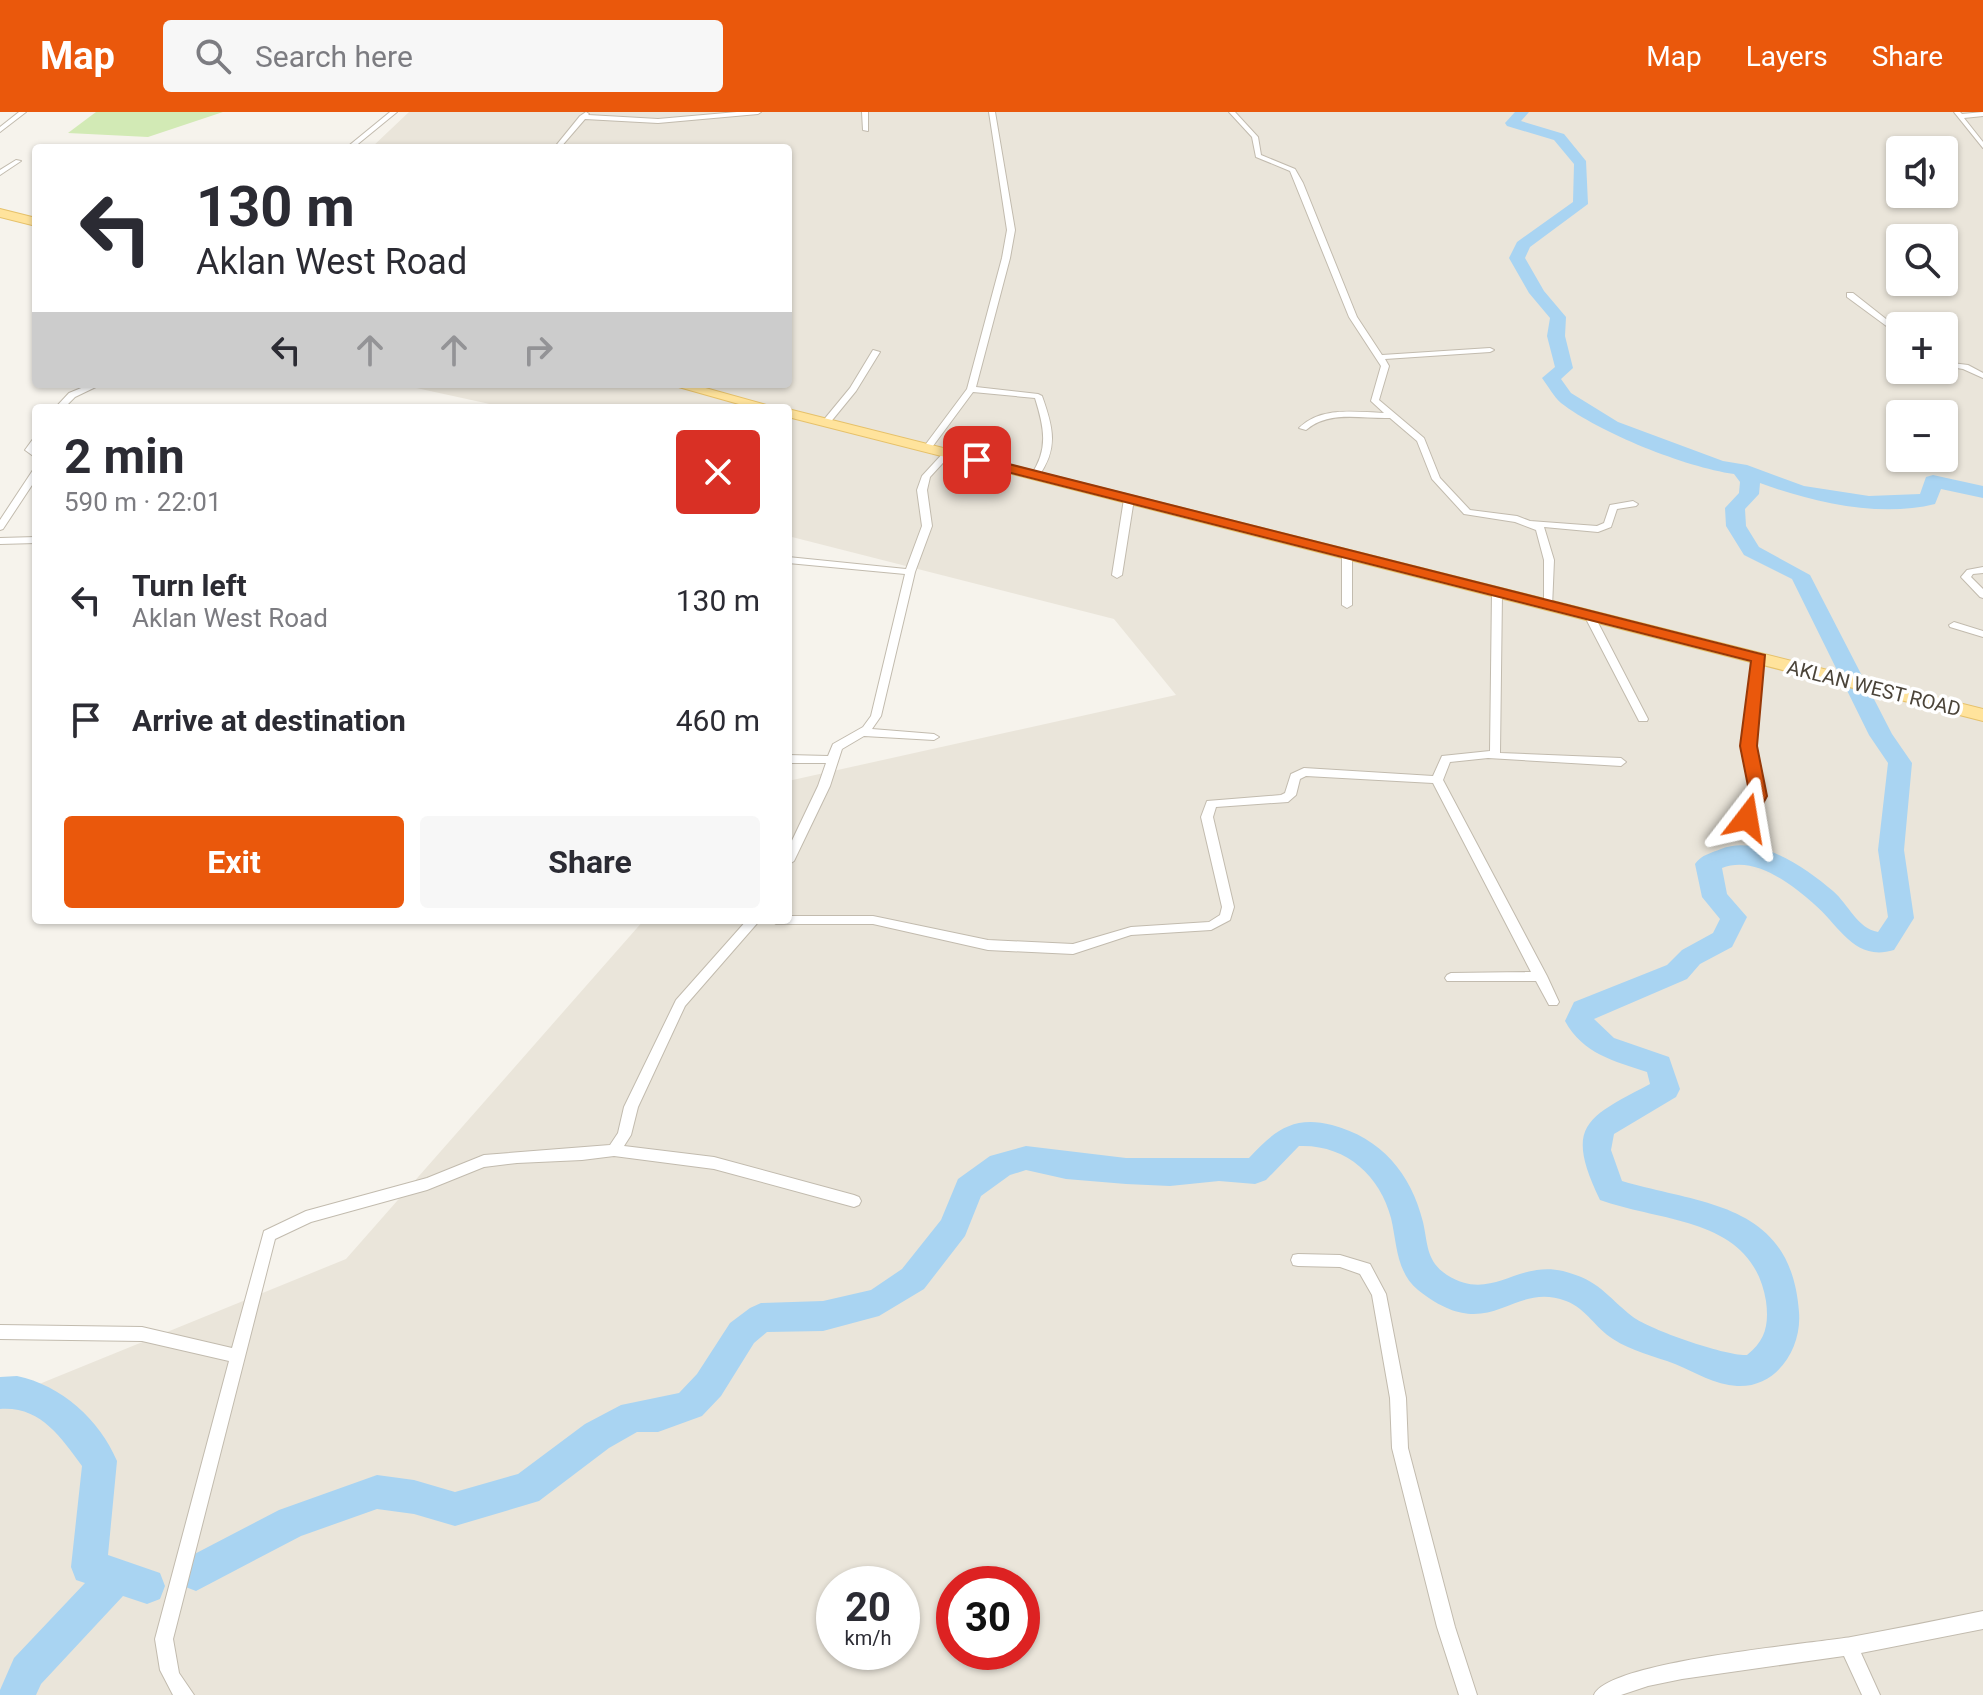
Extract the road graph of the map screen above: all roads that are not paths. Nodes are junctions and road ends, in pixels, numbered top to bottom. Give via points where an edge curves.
1 (23, 112) edge
2 (394, 112) edge
3 (758, 112) edge
4 (865, 112) edge
5 (992, 112) edge
6 (1232, 112) edge
7 (717, 114) edge
8 (1958, 114) edge
9 (1983, 114) edge
10 (586, 115) edge
11 (0, 130) edge
12 (866, 130) dead end
13 (354, 144) edge
14 (561, 144) edge
15 (1983, 146) edge
16 (18, 161) dead end
17 (0, 173) edge
18 (0, 213) edge
19 (32, 221) edge
20 (1850, 295) dead end
21 (1886, 323) edge
22 (1490, 350) dead end
23 (876, 352) dead end
24 (1381, 357) junction
25 (1958, 366) edge
26 (1983, 376) edge
27 (89, 388) edge
28 (691, 388) edge
29 (971, 389) junction
30 (63, 404) edge
31 (754, 404) edge
32 (792, 414) edge
33 (1389, 416) junction
34 (826, 422) junction
35 (1303, 428) dead end
36 (927, 448) junction
37 (948, 453) junction
38 (1035, 475) junction
39 (32, 478) edge
40 (1129, 499) junction
41 (1633, 504) dead end
42 (1532, 523) junction
43 (0, 527) edge
44 (32, 540) edge
45 (0, 541) edge
46 (1347, 554) junction
47 (792, 560) edge
48 (1983, 570) edge
49 (910, 572) junction
50 (1117, 575) dead end
51 (1497, 593) junction
52 (1983, 595) edge
53 (1347, 605) dead end
54 (1549, 605) junction
55 (1589, 615) junction
56 (1954, 625) dead end
57 (1983, 634) edge
58 (1759, 659) junction
59 (1983, 715) edge
60 (1643, 719) dead end
61 (861, 732) junction
62 (934, 737) dead end
63 (1492, 756) junction
64 (792, 759) edge
65 (831, 760) junction
66 (1621, 762) dead end
67 (1437, 780) junction
68 (1756, 832) dead end
69 (792, 853) edge
70 (792, 920) edge
71 (750, 924) edge
72 (1541, 976) junction
73 (1451, 978) dead end
74 (1553, 1002) dead end
75 (614, 1150) junction
76 (854, 1201) dead end
77 (1298, 1260) dead end
78 (0, 1332) edge
79 (237, 1356) junction
80 (1983, 1620) edge
81 (1849, 1646) junction
82 (185, 1695) edge
83 (1468, 1695) edge
84 (1603, 1695) edge
85 (1871, 1695) edge

1 - 11 street
2 - 13 street
3 - 7 street
4 - 12 street
5 - 29 street via 1011,230
6 - 24 street via 1255,137 1258,156 1293,170 1353,317
7 - 10 street via 658,121
8 - 9 street
8 - 15 street
10 - 14 street
16 - 17 street
18 - 19 main road
20 - 21 street
22 - 24 street
23 - 34 street
24 - 33 street via 1385,366 1375,401
25 - 26 street
27 - 30 street
28 - 31 main road
29 - 36 street
29 - 38 street via 1038,396 1049,449
32 - 34 main road, AKLAN WEST ROAD
33 - 35 street via 1329,416
33 - 42 street via 1421,440 1436,479 1467,512
34 - 36 main road, AKLAN WEST ROAD
36 - 37 main road, AKLAN WEST ROAD
37 - 38 main road, AKLAN WEST ROAD
37 - 49 street via 926,476 922,490 927,526
38 - 40 main road, AKLAN WEST ROAD
39 - 43 street
40 - 46 main road, AKLAN WEST ROAD
40 - 50 street
41 - 42 street via 1613,507 1608,525 1598,529
42 - 54 street via 1545,537
44 - 45 street
46 - 51 main road, AKLAN WEST ROAD
46 - 53 street
47 - 49 street
48 - 52 street via 1966,577
49 - 61 street via 876,716
51 - 54 main road, AKLAN WEST ROAD
51 - 63 street via 1498,734
54 - 55 main road, AKLAN WEST ROAD
55 - 58 main road, AKLAN WEST ROAD
55 - 60 street
56 - 57 street
58 - 59 main road, AKLAN WEST ROAD
58 - 68 street via 1749,746 1759,796 1747,818
61 - 62 street
61 - 65 street via 837,747
63 - 66 street
63 - 67 street via 1446,759
64 - 65 street
65 - 69 street
67 - 70 street via 1304,772 1295,777 1284,799 1211,804 1207,817 1228,907 1226,917 1211,926 1131,931 1073,949 988,945 873,920
67 - 72 street
71 - 75 street via 680,1003
72 - 73 street
72 - 74 street
75 - 76 street via 714,1163
75 - 79 street via 481,1162 430,1183 296,1219 269,1235
77 - 83 street via 1340,1261 1365,1269 1379,1294 1398,1398 1400,1448
78 - 79 street via 142,1334
79 - 82 street via 164,1639 167,1666
80 - 81 street
81 - 84 street via 1678,1672 1612,1687
81 - 85 street

